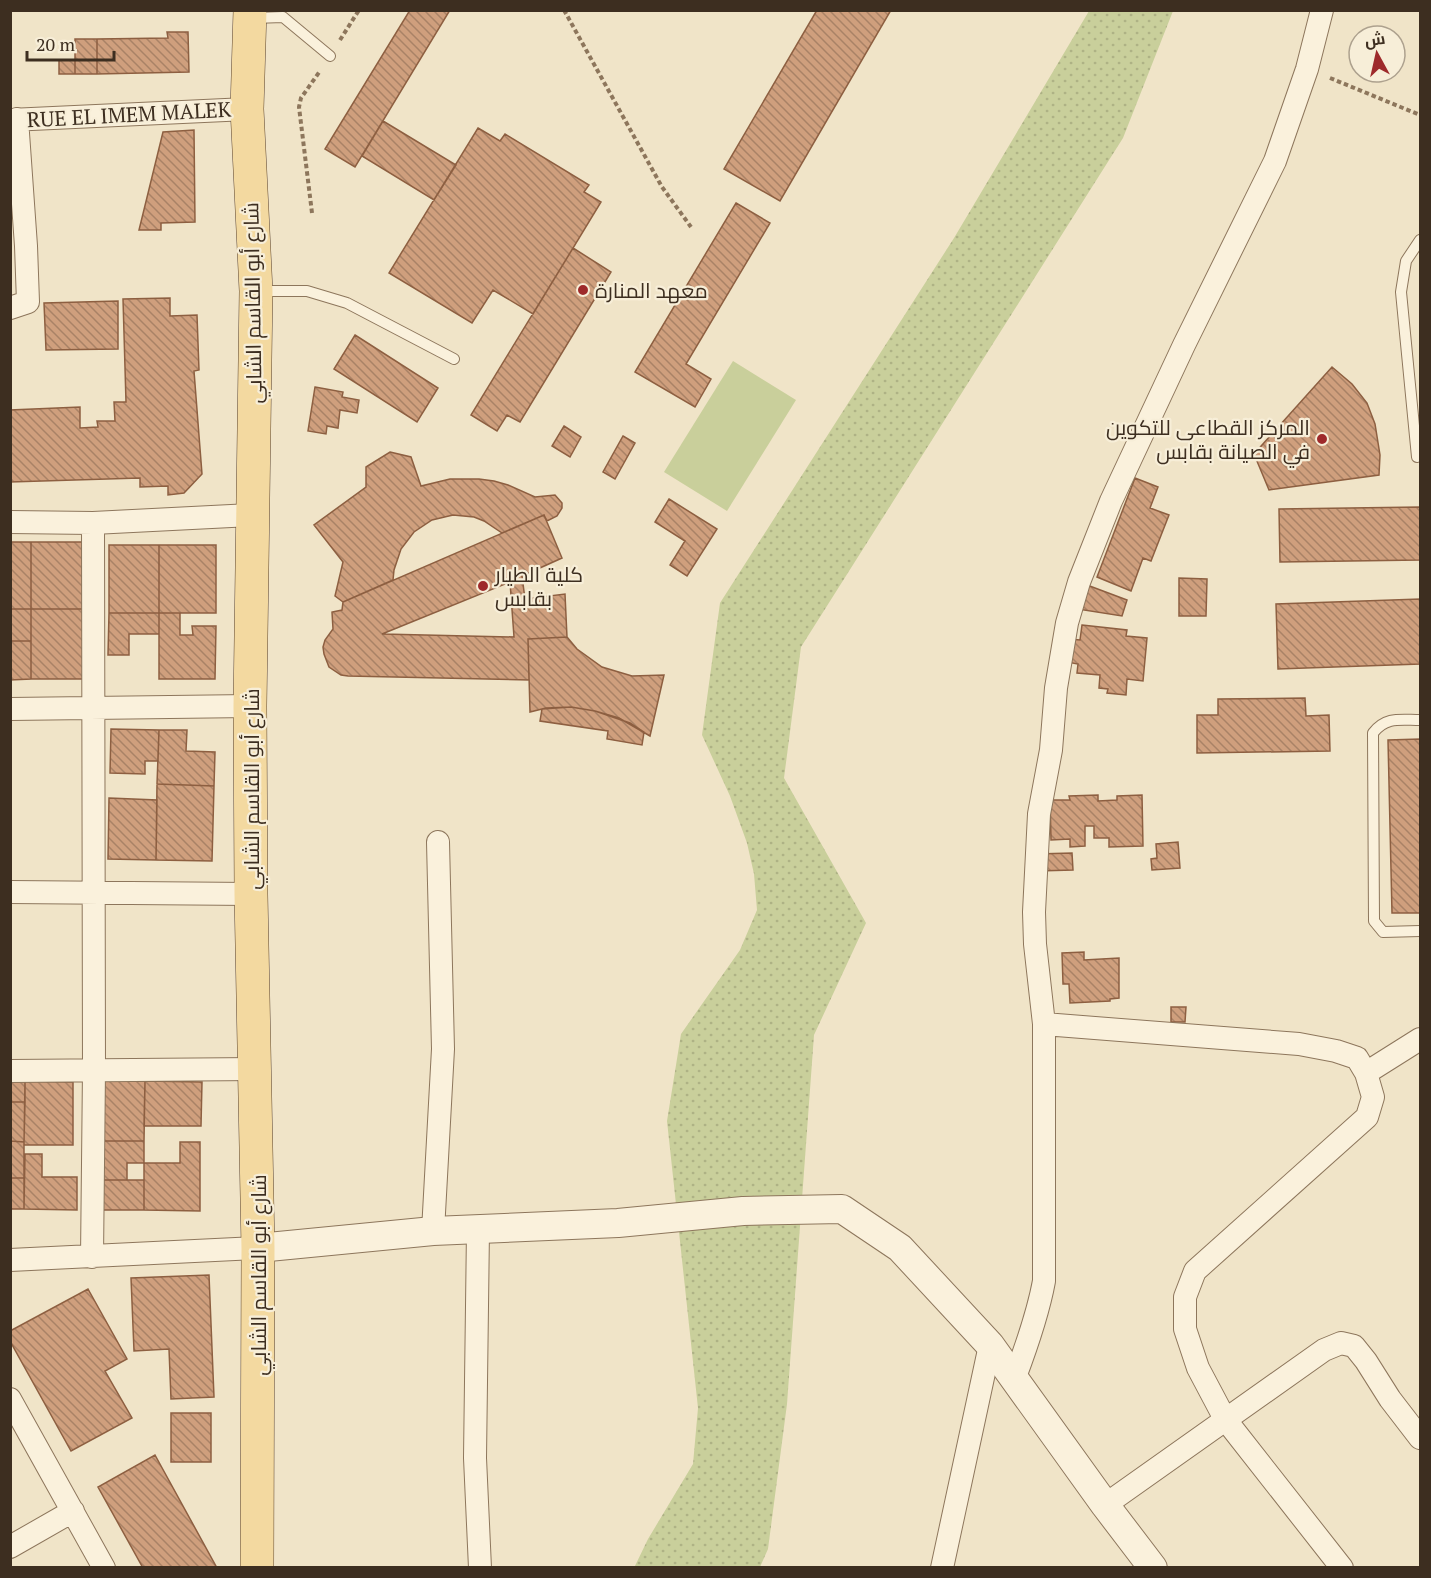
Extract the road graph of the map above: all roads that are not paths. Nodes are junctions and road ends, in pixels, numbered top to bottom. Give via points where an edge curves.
1 (1322, 10) edge
2 (250, 14) edge
3 (330, 56) road end
4 (247, 109) junction
5 (14, 120) edge
6 (1420, 240) edge
7 (255, 291) junction
8 (10, 308) edge
9 (453, 359) dead end
10 (1417, 457) dead end
11 (251, 515) junction
12 (10, 522) edge
13 (93, 523) junction
14 (250, 706) junction
15 (10, 709) edge
16 (94, 710) junction
17 (1420, 720) edge
18 (438, 842) dead end
19 (93, 891) junction
20 (10, 892) edge
21 (251, 894) junction
22 (1420, 931) edge
23 (1044, 1024) junction
24 (1420, 1039) edge
25 (256, 1069) junction
26 (94, 1070) junction
27 (10, 1071) edge
28 (1366, 1073) junction
29 (478, 1230) junction
30 (433, 1231) junction
31 (258, 1248) junction
32 (92, 1257) junction
33 (10, 1260) edge
34 (990, 1345) junction
35 (1015, 1377) junction
36 (10, 1400) edge
37 (1225, 1419) junction
38 (1420, 1438) edge
39 (1105, 1505) junction
40 (73, 1511) junction
41 (10, 1547) edge
42 (105, 1568) edge
43 (257, 1568) edge
44 (480, 1568) edge
45 (942, 1568) edge
46 (1153, 1568) edge
47 (1342, 1568) edge

1 - 23 street via 1307,69 1275,161 1111,501 1071,608 1039,814 1035,944
2 - 3 lane via 283,17
2 - 4 main road, شارع أبو القاسم الشابي
4 - 5 street, RUE EL IMEM MALEK
4 - 7 main road, شارع أبو القاسم الشابي
5 - 8 street via 27,246 28,302
6 - 10 lane via 1406,261 1401,292
7 - 9 lane via 307,291 347,303
7 - 11 main road, شارع أبو القاسم الشابي
11 - 13 street
11 - 14 main road, شارع أبو القاسم الشابي
12 - 13 street
13 - 16 street
14 - 16 street
14 - 21 main road, شارع أبو القاسم الشابي
15 - 16 street
16 - 19 street
17 - 22 lane via 1391,720 1373,733 1374,921 1383,932
18 - 30 street via 443,1049
19 - 20 street
19 - 21 street
19 - 26 street
21 - 25 main road, شارع أبو القاسم الشابي
23 - 28 street via 1299,1044 1357,1058
23 - 35 street via 1044,1281 1040,1306
24 - 28 street
25 - 26 street
25 - 31 main road, شارع أبو القاسم الشابي
26 - 27 street
26 - 32 street
28 - 37 street via 1373,1097 1367,1117 1196,1271 1185,1297 1185,1329 1198,1368
29 - 30 street
29 - 34 street via 618,1223 743,1211 842,1209 900,1248
29 - 44 street via 475,1458
30 - 31 street
31 - 32 street
31 - 43 main road, شارع أبو القاسم الشابي
32 - 33 street
34 - 35 street
34 - 45 street
35 - 39 street
36 - 40 street
37 - 38 street via 1324,1350 1341,1343 1353,1346
37 - 39 street
37 - 47 street
39 - 46 street
40 - 41 street
40 - 42 street

